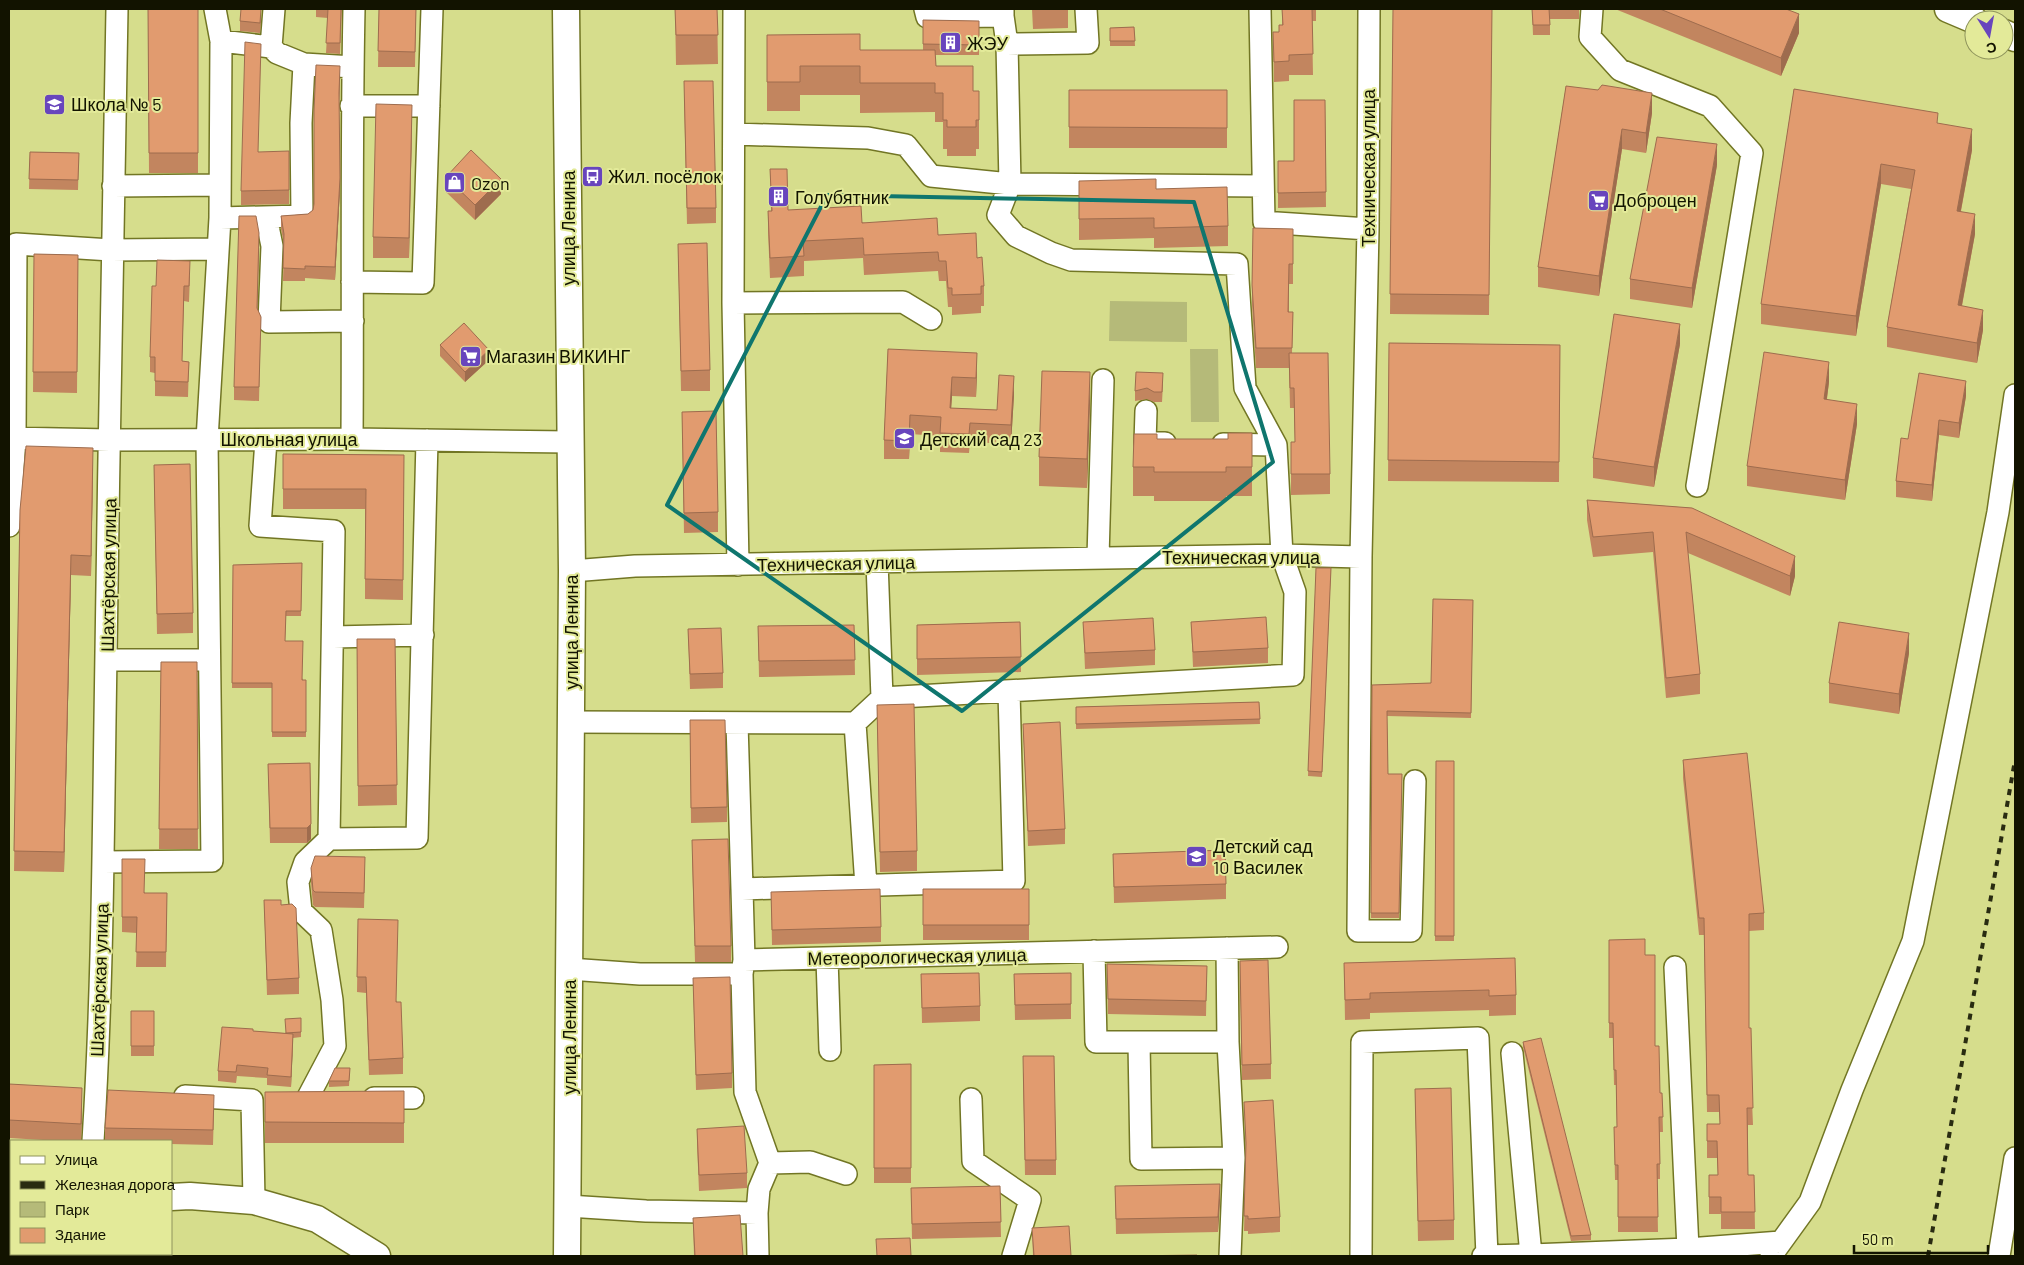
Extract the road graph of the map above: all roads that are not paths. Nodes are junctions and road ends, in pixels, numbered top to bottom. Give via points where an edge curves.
1 (117, 9) edge
2 (215, 9) edge
3 (274, 9) edge
4 (354, 9) edge
5 (432, 9) edge
6 (566, 9) edge
7 (734, 9) edge
8 (925, 9) edge
9 (1086, 9) edge
10 (1260, 9) edge
11 (1369, 9) edge
12 (1592, 9) edge
13 (1948, 9) edge
14 (1003, 12) edge
15 (1964, 16) edge
16 (221, 41) junction
17 (1006, 44) junction
18 (271, 47) junction
19 (304, 64) junction
20 (353, 67) junction
21 (351, 106) junction
22 (429, 106) junction
23 (734, 134) junction
24 (1010, 184) junction
25 (220, 185) junction
26 (113, 186) junction
27 (1262, 186) junction
28 (266, 217) junction
29 (220, 218) junction
30 (1368, 229) junction
31 (218, 249) junction
32 (111, 250) junction
33 (352, 282) junction
34 (732, 303) junction
35 (931, 319) dead end
36 (353, 321) junction
37 (12, 332) edge
38 (1103, 380) dead end
39 (2015, 395) edge
40 (1146, 411) dead end
41 (12, 438) edge
42 (352, 438) junction
43 (110, 440) junction
44 (207, 440) junction
45 (266, 440) junction
46 (427, 440) junction
47 (570, 442) junction
48 (1276, 445) junction
49 (1697, 486) dead end
50 (9, 526) edge
51 (1282, 555) junction
52 (1361, 557) junction
53 (1098, 558) junction
54 (877, 562) junction
55 (738, 565) junction
56 (572, 571) junction
57 (423, 635) junction
58 (332, 637) junction
59 (106, 660) junction
60 (209, 660) junction
61 (1009, 690) junction
62 (882, 698) junction
63 (571, 722) junction
64 (737, 722) junction
65 (855, 723) junction
66 (1415, 781) dead end
67 (329, 839) junction
68 (102, 862) junction
69 (866, 886) junction
70 (742, 889) junction
71 (1277, 947) dead end
72 (1227, 948) junction
73 (1094, 951) junction
74 (827, 958) junction
75 (743, 967) junction
76 (1675, 967) dead end
77 (569, 969) junction
78 (1138, 1042) junction
79 (1228, 1042) junction
80 (830, 1050) dead end
81 (1512, 1053) dead end
82 (164, 1094) edge
83 (355, 1098) edge
84 (413, 1098) dead end
85 (289, 1099) junction
86 (971, 1100) dead end
87 (93, 1140) edge
88 (1234, 1158) junction
89 (2015, 1158) edge
90 (770, 1163) junction
91 (846, 1174) dead end
92 (172, 1197) edge
93 (254, 1200) junction
94 (568, 1206) junction
95 (2012, 1212) edge
96 (757, 1213) junction
97 (1688, 1249) junction
98 (1776, 1249) edge
99 (1531, 1255) junction
100 (377, 1256) edge
101 (567, 1256) edge
102 (758, 1256) edge
103 (1013, 1256) edge
104 (1230, 1256) edge
105 (1361, 1256) edge
106 (1483, 1256) edge
107 (1487, 1256) edge
108 (1999, 1256) edge

1 - 26 street, Шахтёрская улица
2 - 16 street
3 - 18 street
4 - 20 street
5 - 22 street
6 - 47 main road, улица Ленина
7 - 23 street
8 - 14 street via 927,16
9 - 17 street via 1088,43
10 - 27 street
11 - 30 street, Техническая улица
12 - 49 street via 1590,37 1620,70 1710,106 1752,153
13 - 15 main road
14 - 17 street
16 - 18 street
16 - 25 street
17 - 24 street
18 - 19 street via 277,53
19 - 20 street
19 - 28 street via 302,216
20 - 21 street
21 - 22 street
21 - 33 street
22 - 33 street via 423,283
23 - 24 street via 868,138 906,144 931,176
23 - 34 street
24 - 27 street
24 - 48 street via 998,215 1016,236 1051,253 1071,260 1236,264 1245,388
25 - 26 street
25 - 29 street
26 - 32 street, Шахтёрская улица
27 - 30 street via 1264,222
28 - 29 street
28 - 36 street via 272,246 269,322
29 - 31 street
30 - 52 street, Техническая улица
31 - 32 street
31 - 44 street
32 - 37 street via 16,244
32 - 43 street, Шахтёрская улица
33 - 36 street
34 - 35 street via 903,302
34 - 55 street
36 - 42 street
37 - 41 street
38 - 53 street
39 - 98 street via 1998,512 1913,941 1810,1202
40 - 48 street via 1145,443
41 - 43 street, Школьная улица
41 - 50 street
42 - 45 street, Школьная улица
42 - 46 street, Школьная улица
43 - 44 street, Школьная улица
43 - 59 street, Шахтёрская улица
44 - 45 street, Школьная улица
44 - 60 street
45 - 58 street via 260,526 334,530
46 - 47 street, Школьная улица
46 - 57 street
47 - 56 main road, улица Ленина
48 - 51 street
51 - 52 street, Техническая улица
51 - 53 street, Техническая улица
51 - 61 street via 1295,592 1293,675
52 - 66 street via 1358,931 1411,931
53 - 54 street, Техническая улица
54 - 55 street, Техническая улица
54 - 62 street
55 - 56 street, Техническая улица via 635,566
56 - 63 main road, улица Ленина
57 - 58 street
57 - 67 street via 417,838
58 - 67 street
59 - 60 street
59 - 68 street, Шахтёрская улица
60 - 68 street via 212,860
61 - 62 street
61 - 69 street via 1014,881
62 - 65 street
63 - 64 street
63 - 77 main road, улица Ленина
64 - 65 street
64 - 70 street
65 - 69 street
67 - 85 street via 305,862 298,882 301,911 320,930 332,1000 335,1046
68 - 87 street, Шахтёрская улица
69 - 70 street
70 - 75 street
71 - 72 street, Метеорологическая улица
72 - 73 street, Метеорологическая улица
72 - 79 street
73 - 74 street, Метеорологическая улица
73 - 78 street via 1096,1042
74 - 75 street, Метеорологическая улица
74 - 80 street
75 - 77 street, Метеорологическая улица via 640,974
75 - 90 street via 745,1092
76 - 97 street
77 - 94 main road, улица Ленина
78 - 79 street
78 - 88 street via 1141,1159
79 - 88 street
81 - 99 street
82 - 85 street
83 - 84 street
85 - 93 street
86 - 103 street via 972,1161 1030,1200
88 - 104 street
89 - 95 street
90 - 91 street via 810,1162
90 - 96 street via 759,1189
92 - 93 main road
93 - 100 main road via 317,1219
94 - 96 street
94 - 101 main road, улица Ленина
95 - 108 street
96 - 102 street
97 - 98 street
97 - 99 street
99 - 107 street
105 - 107 street via 1362,1042 1478,1038
106 - 107 street

